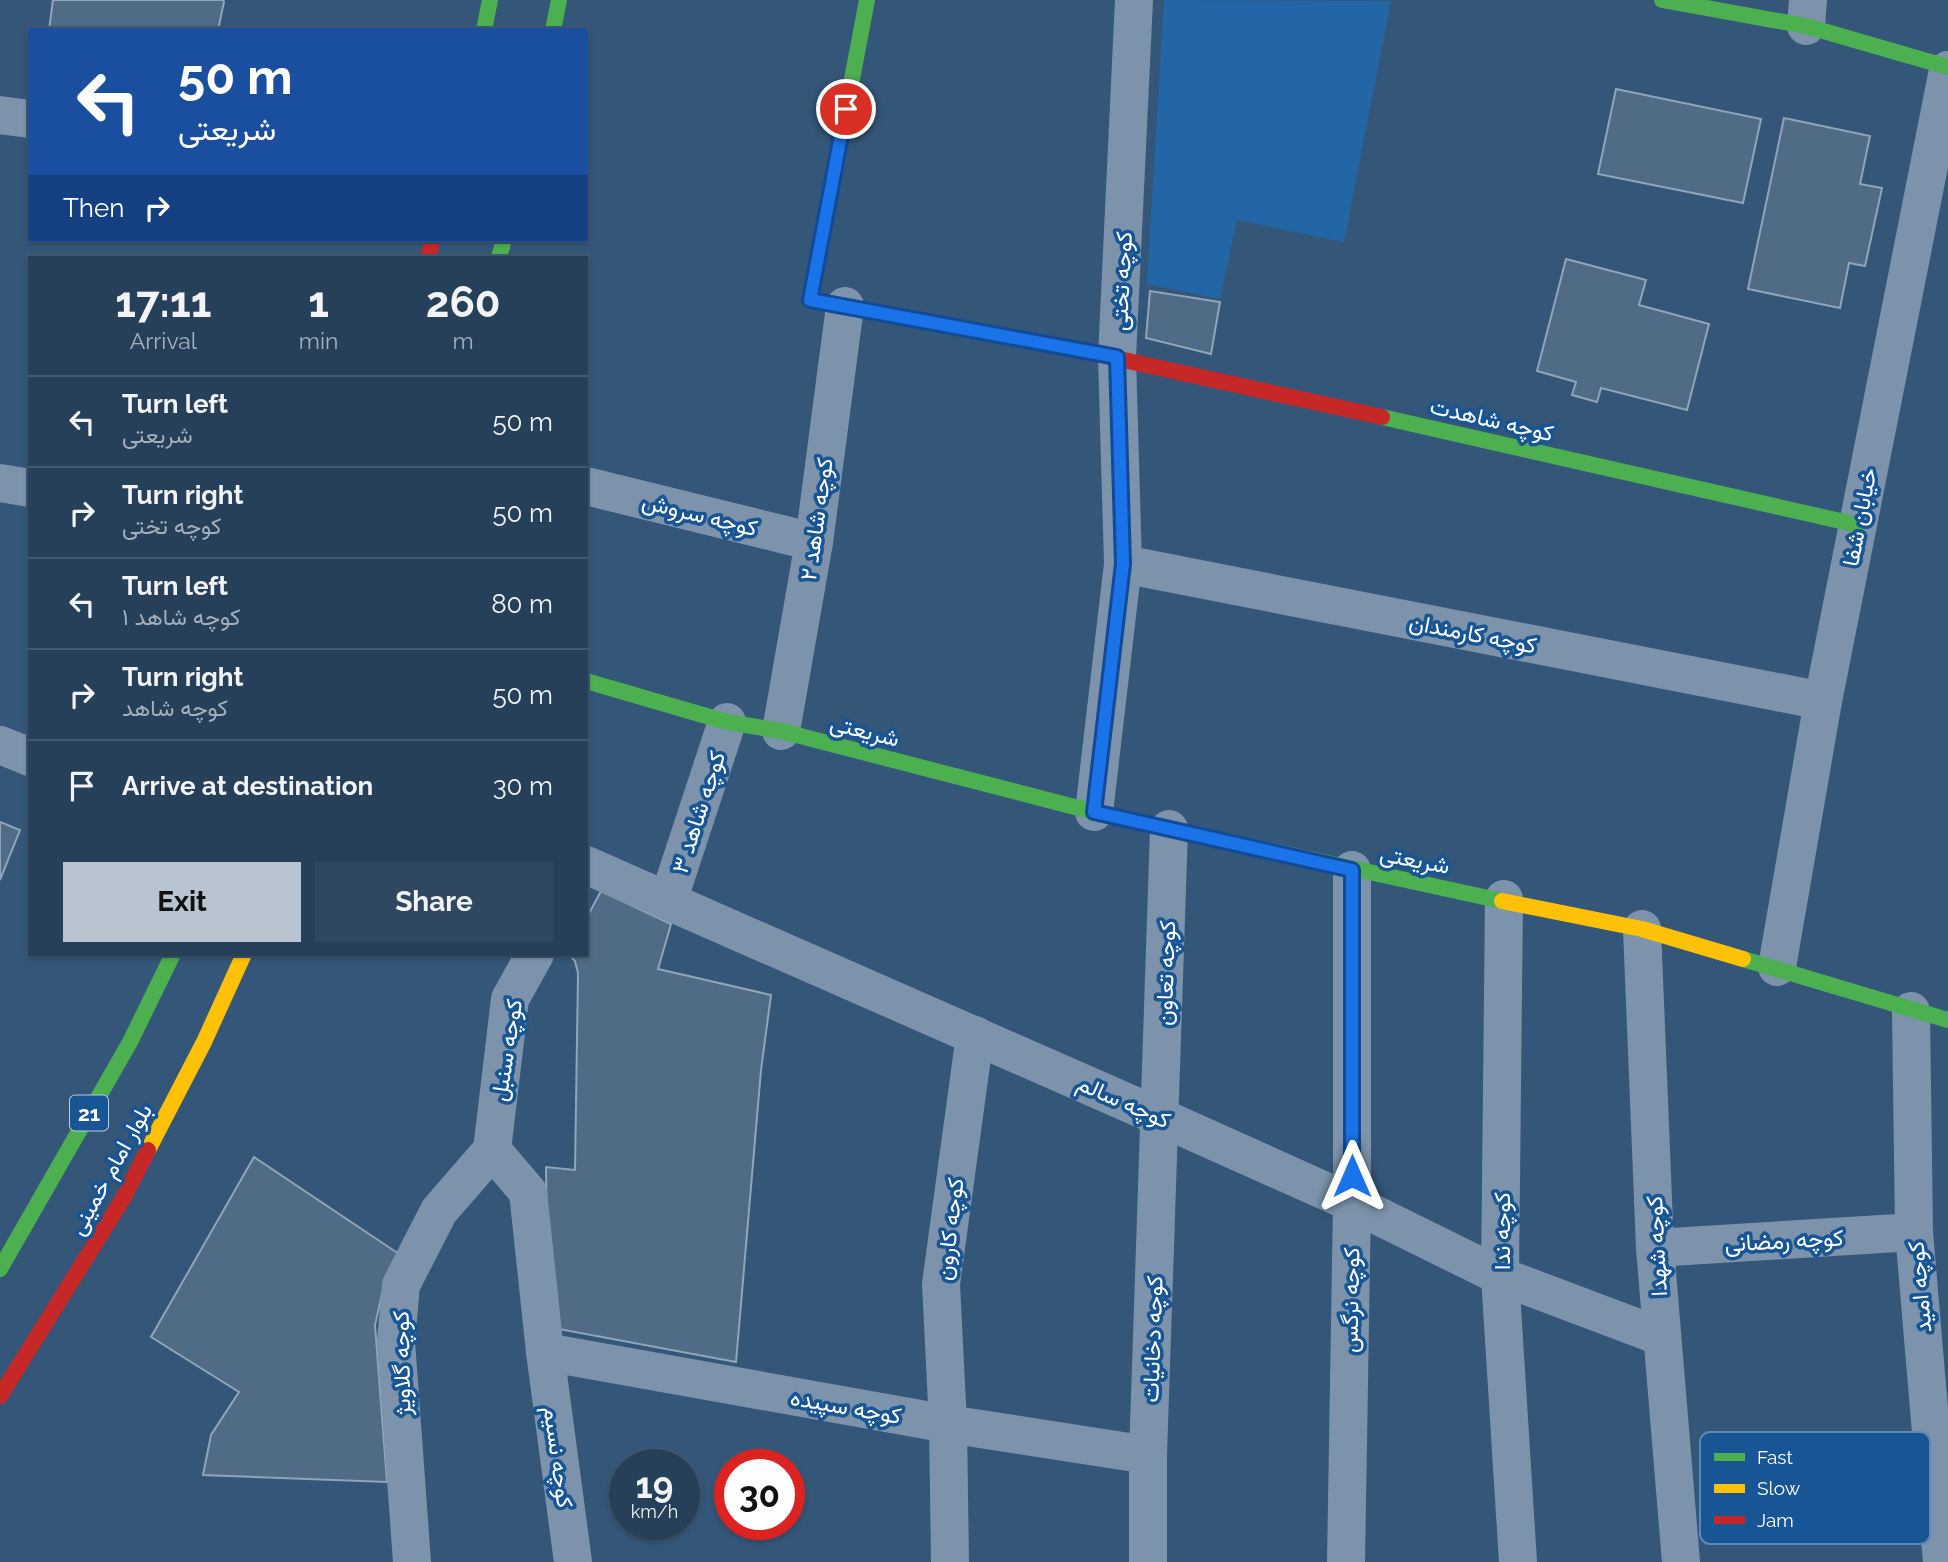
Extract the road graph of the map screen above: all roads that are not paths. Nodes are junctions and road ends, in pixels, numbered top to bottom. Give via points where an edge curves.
1 (491, 0) edge
2 (559, 0) edge
3 (867, 0) edge
4 (1134, 0) edge
5 (1662, 0) edge
6 (1807, 13) edge
7 (484, 28) edge
8 (553, 28) edge
9 (1948, 68) edge
10 (0, 116) edge
11 (28, 119) edge
12 (845, 306) junction
13 (1117, 357) junction
14 (0, 483) edge
15 (588, 486) edge
16 (28, 488) edge
17 (1858, 525) junction
18 (814, 542) junction
19 (1123, 564) junction
20 (588, 682) edge
21 (1823, 701) junction
22 (727, 722) junction
23 (781, 732) junction
24 (0, 746) edge
25 (28, 756) edge
26 (1094, 812) junction
27 (1169, 829) junction
28 (588, 866) edge
29 (1352, 870) junction
30 (1504, 899) junction
31 (668, 901) junction
32 (1642, 929) junction
33 (172, 956) edge
34 (243, 956) edge
35 (534, 956) edge
36 (1777, 967) junction
37 (1911, 1011) junction
38 (1948, 1020) edge
39 (975, 1035) junction
40 (1160, 1117) junction
41 (492, 1150) junction
42 (1352, 1203) junction
43 (1914, 1232) junction
44 (1655, 1248) junction
45 (0, 1269) edge
46 (1500, 1276) junction
47 (1662, 1337) junction
48 (545, 1352) junction
49 (0, 1396) edge
50 (948, 1424) junction
51 (1148, 1455) junction
52 (412, 1562) edge
53 (573, 1562) edge
54 (950, 1562) edge
55 (1148, 1562) edge
56 (1346, 1562) edge
57 (1518, 1562) edge
58 (1681, 1562) edge
59 (1942, 1562) edge

1 - 7 street
2 - 8 street
3 - 12 street, کوچه شاهدت via 810,300
4 - 13 street, کوچه تختی
5 - 6 street
6 - 9 street
9 - 17 street, خیابان شفا
10 - 11 street
12 - 13 street, کوچه شاهدت
12 - 18 street, کوچه شاهد ۲
13 - 17 street, کوچه شاهدت
13 - 19 street, کوچه تختی
14 - 16 street
15 - 18 street, کوچه سروش
17 - 21 street, خیابان شفا
18 - 23 street, کوچه شاهد ۲
19 - 21 street, کوچه کارمندان
19 - 26 street, کوچه تختی
20 - 22 street, شریعتی
21 - 36 street, خیابان شفا
22 - 23 street, شریعتی
22 - 31 street, کوچه شاهد ۳
23 - 26 street, شریعتی
24 - 25 street
26 - 27 street, شریعتی
27 - 29 street, شریعتی
27 - 40 street, کوچه تعاون
28 - 31 street, کوچه سالم
29 - 30 street, شریعتی
29 - 42 street, کوچه نرگس
30 - 32 street, شریعتی
30 - 46 street, کوچه ندا
31 - 39 street, کوچه سالم
32 - 36 street, شریعتی
32 - 44 street, کوچه شهدا
33 - 45 street, بلوار امام خمینی / 21 via 130,1042
34 - 49 street, بلوار امام خمینی via 124,1197
35 - 41 street, کوچه سنبل via 510,999
36 - 37 street, شریعتی
37 - 38 street, شریعتی
37 - 43 street, کوچه امید
39 - 40 street, کوچه سالم
39 - 50 street, کوچه کارون via 941,1283
40 - 42 street, کوچه سالم
40 - 51 street, کوچه دخانیات
41 - 48 street, کوچه نسیم via 528,1192
41 - 52 street, کوچه گلاویژ via 439,1211 401,1285 396,1341
42 - 46 street, کوچه سالم
42 - 56 street, کوچه نرگس
43 - 44 street, کوچه رمضانی
43 - 59 street, کوچه امید
44 - 47 street, کوچه شهدا
46 - 47 street, کوچه سالم
46 - 57 street, کوچه ندا
47 - 58 street, کوچه شهدا
48 - 50 street, کوچه سپیده
48 - 53 street, کوچه نسیم
50 - 51 street, کوچه سپیده
50 - 54 street, کوچه کارون
51 - 55 street, کوچه دخانیات

